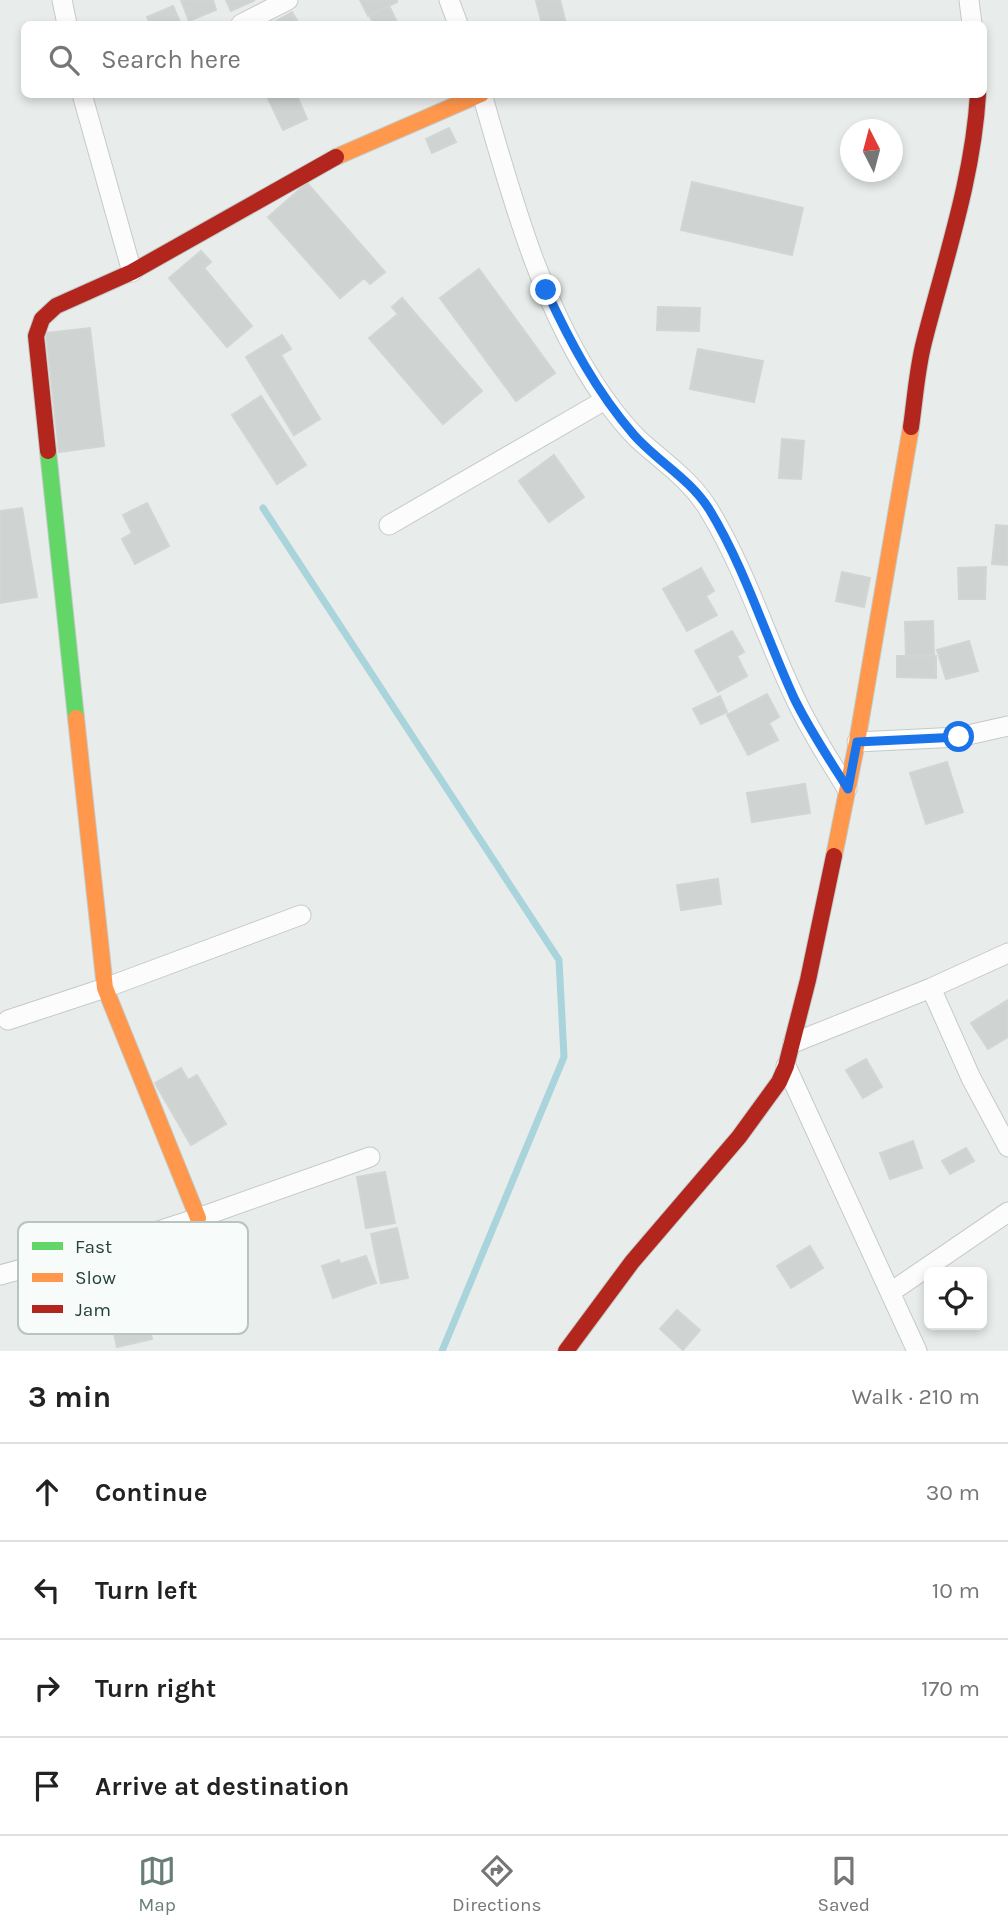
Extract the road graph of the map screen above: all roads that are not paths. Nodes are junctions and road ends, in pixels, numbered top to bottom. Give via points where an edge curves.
1 (62, 0) edge
2 (288, 0) edge
3 (449, 0) edge
4 (969, 0) edge
5 (66, 21) edge
6 (247, 21) edge
7 (457, 21) edge
8 (972, 21) edge
9 (89, 98) edge
10 (472, 98) edge
11 (482, 98) edge
12 (978, 98) edge
13 (132, 272) junction
14 (606, 400) junction
15 (389, 525) dead end
16 (1008, 726) edge
17 (857, 742) junction
18 (848, 789) junction
19 (301, 915) dead end
20 (1008, 953) edge
21 (105, 988) junction
22 (931, 988) junction
23 (8, 1020) dead end
24 (793, 1043) junction
25 (786, 1066) junction
26 (1008, 1147) edge
27 (370, 1157) dead end
28 (1008, 1212) edge
29 (198, 1218) junction
30 (186, 1222) edge
31 (18, 1270) edge
32 (0, 1275) edge
33 (891, 1292) junction
34 (912, 1349) edge
35 (566, 1351) edge

1 - 5 street
2 - 6 street
3 - 7 street
4 - 8 street
9 - 13 street
10 - 13 street via 331,159
11 - 14 street via 546,290 570,342
12 - 17 street via 963,200 923,345
13 - 21 street via 56,306 41,319 36,336
14 - 15 street
14 - 18 street via 709,510 751,592 795,699
16 - 17 street via 959,737
17 - 18 street
18 - 24 street
19 - 21 street
20 - 22 street
21 - 23 street
21 - 29 street
22 - 24 street
22 - 26 street
24 - 25 street
25 - 33 street
25 - 35 street via 739,1138 632,1262
27 - 29 street
28 - 33 street
29 - 30 street
31 - 32 street
33 - 34 street

